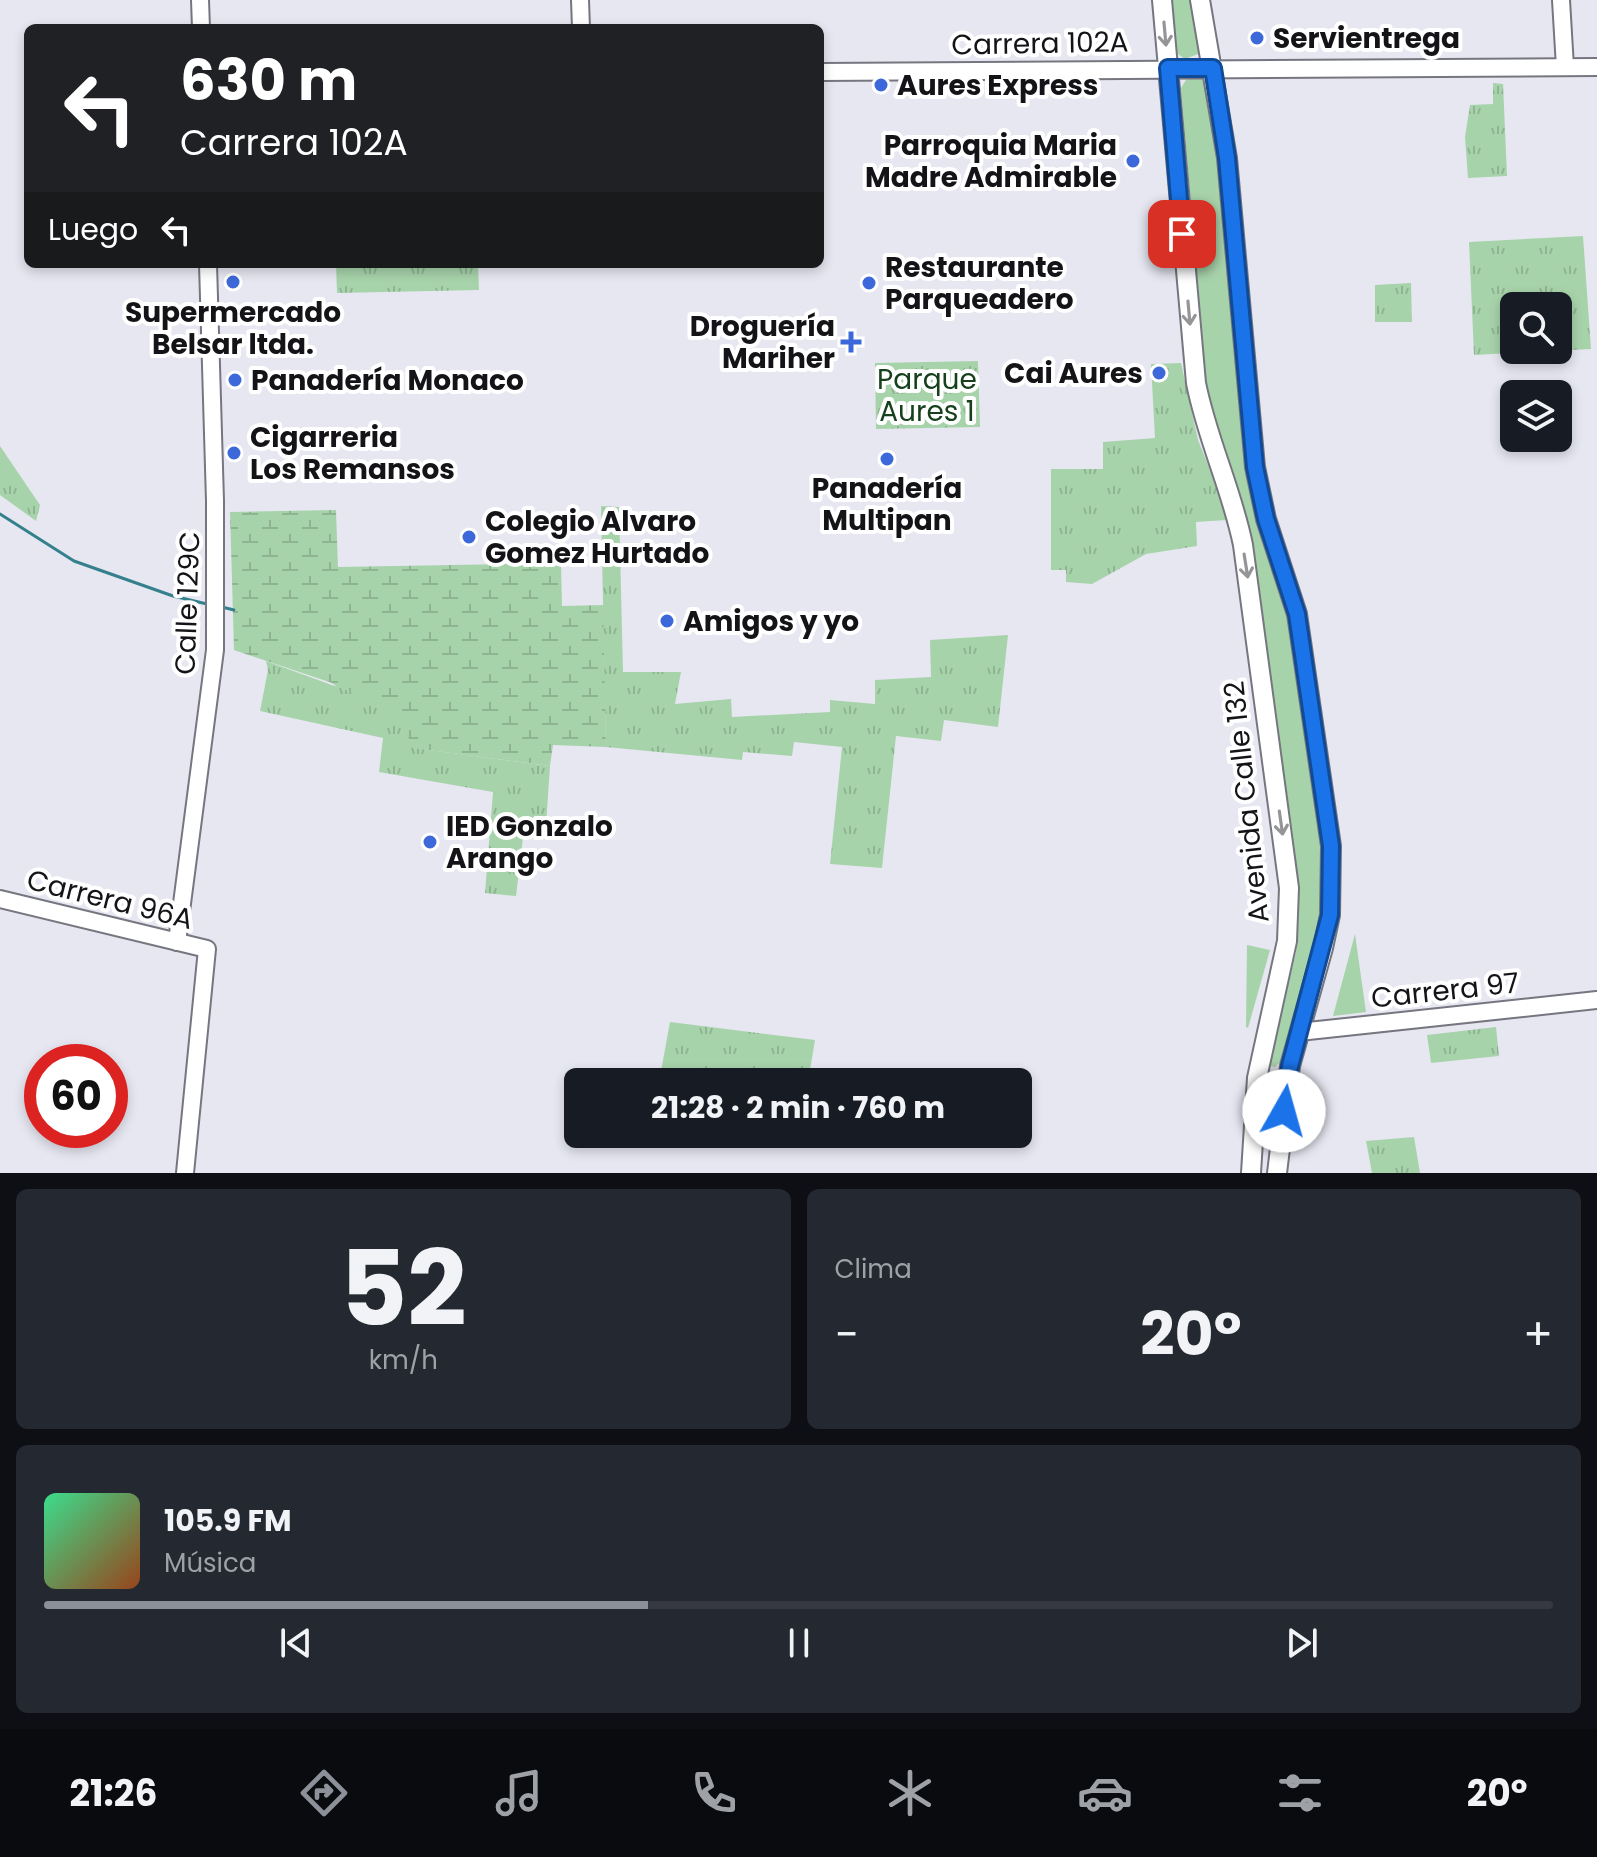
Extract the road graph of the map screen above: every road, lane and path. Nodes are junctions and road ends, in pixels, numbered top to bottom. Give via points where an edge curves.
1 (200, 0) edge
2 (580, 0) edge
3 (1162, 0) edge
4 (1561, 0) edge
5 (1202, 4) edge
6 (201, 24) edge
7 (581, 24) edge
8 (1565, 67) junction
9 (1597, 67) edge
10 (1168, 68) junction
11 (1213, 68) junction
12 (824, 72) edge
13 (208, 268) edge
14 (0, 899) edge
15 (177, 942) junction
16 (1597, 1000) edge
17 (1299, 1032) junction
18 (1259, 1065) junction
19 (1290, 1066) junction
20 (1284, 1111) junction
21 (1253, 1120) junction
22 (185, 1173) edge
23 (1251, 1173) edge
24 (1277, 1173) edge
25 (1286, 1173) edge

1 - 6 street
2 - 7 street
3 -> 10 main road, Avenida Calle 132
4 - 8 street
5 - 11 main road
8 - 9 street, Carrera 102A
8 - 11 street, Carrera 102A
10 - 11 street, Carrera 102A
10 - 12 street, Carrera 102A
10 -> 18 main road, Avenida Calle 132 via 1196,383 1243,545 1288,876 1290,921 1274,998 1259,1035
11 - 17 main road via 1227,158 1255,467 1297,614 1331,846 1330,915
13 - 15 street, Calle 129C via 215,625
14 - 15 street, Carrera 96A
15 - 22 street, Carrera 96A via 207,949
16 - 17 street, Carrera 97
17 - 19 main road
18 - 19 main road via 1274,1074
18 - 21 main road
19 - 20 main road
20 - 21 main road via 1267,1106
20 - 24 main road
20 - 25 main road via 1290,1130
21 - 23 main road

